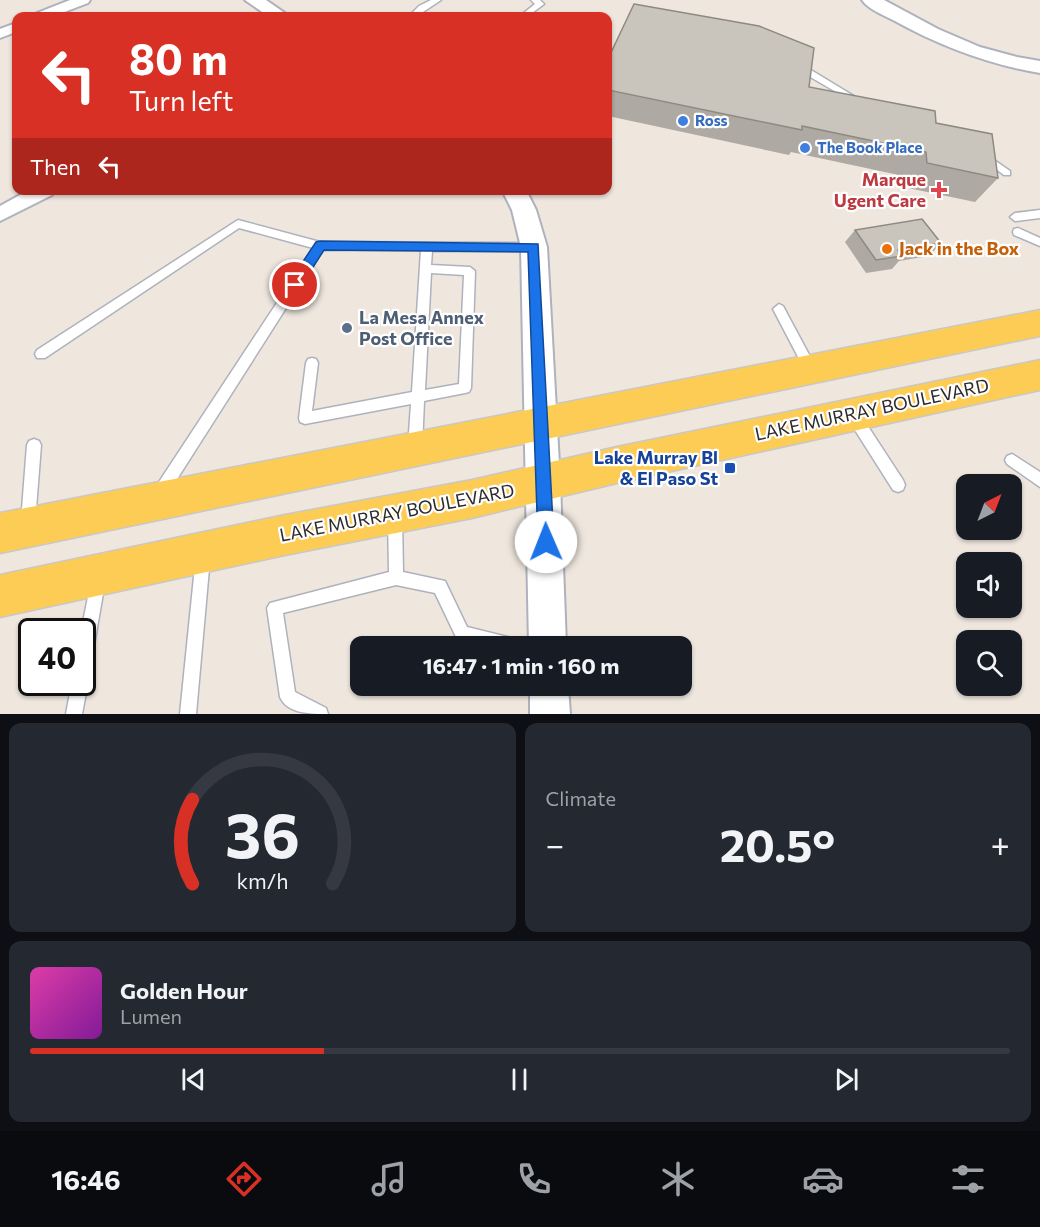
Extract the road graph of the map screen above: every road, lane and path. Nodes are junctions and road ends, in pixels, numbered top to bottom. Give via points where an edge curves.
1 (83, 0) edge
2 (254, 0) edge
3 (437, 0) edge
4 (535, 0) edge
5 (882, 3) edge
6 (52, 12) edge
7 (274, 12) edge
8 (418, 12) edge
9 (529, 12) edge
10 (785, 60) edge
11 (1040, 67) edge
12 (862, 102) edge
13 (972, 150) edge
14 (1007, 173) dead end
15 (36, 195) edge
16 (516, 195) edge
17 (0, 214) edge
18 (1040, 214) edge
19 (1015, 217) dead end
20 (1018, 232) dead end
21 (1040, 243) edge
22 (427, 245) junction
23 (320, 246) junction
24 (534, 247) junction
25 (425, 269) junction
26 (779, 309) dead end
27 (1040, 323) edge
28 (40, 354) dead end
29 (312, 363) dead end
30 (811, 369) junction
31 (1040, 375) edge
32 (418, 397) junction
33 (852, 414) junction
34 (542, 422) junction
35 (34, 445) dead end
36 (415, 450) junction
37 (1012, 460) dead end
38 (1040, 480) edge
39 (544, 482) junction
40 (898, 485) dead end
41 (154, 501) junction
42 (395, 514) junction
43 (14, 530) edge
44 (203, 553) junction
45 (99, 575) junction
46 (396, 578) junction
47 (0, 596) edge
48 (91, 618) edge
49 (470, 636) edge
50 (548, 636) edge
51 (77, 696) edge
52 (549, 696) edge
53 (74, 714) edge
54 (188, 714) edge
55 (320, 714) edge
56 (550, 714) edge

1 - 6 street
2 - 7 street
3 - 8 lane
4 - 9 lane via 540,4
5 - 11 street via 972,51
10 - 12 lane
13 - 14 lane
15 - 17 street
16 - 24 street
18 - 19 lane
20 - 21 lane
22 - 23 lane
22 - 24 lane
22 - 25 lane
23 - 28 lane via 238,224
23 - 41 lane
24 - 34 street
25 - 32 lane
25 - 32 lane via 470,271 465,388
26 - 30 lane
27 - 30 main road
29 - 32 lane via 305,418
30 - 34 main road
31 - 33 main road, LAKE MURRAY BOULEVARD
32 - 36 lane
33 - 39 main road, LAKE MURRAY BOULEVARD
33 - 40 lane
34 - 36 main road
34 - 39 street
35 - 43 lane
36 - 41 main road
37 - 38 lane
39 - 42 main road, LAKE MURRAY BOULEVARD
39 - 50 street
41 - 43 main road
42 - 44 main road, LAKE MURRAY BOULEVARD
42 - 46 lane
44 - 45 main road, LAKE MURRAY BOULEVARD
44 - 54 lane
45 - 47 main road, LAKE MURRAY BOULEVARD
45 - 48 lane
46 - 49 lane via 440,586 462,634
46 - 55 lane via 275,608 288,697
51 - 53 lane
52 - 56 street

